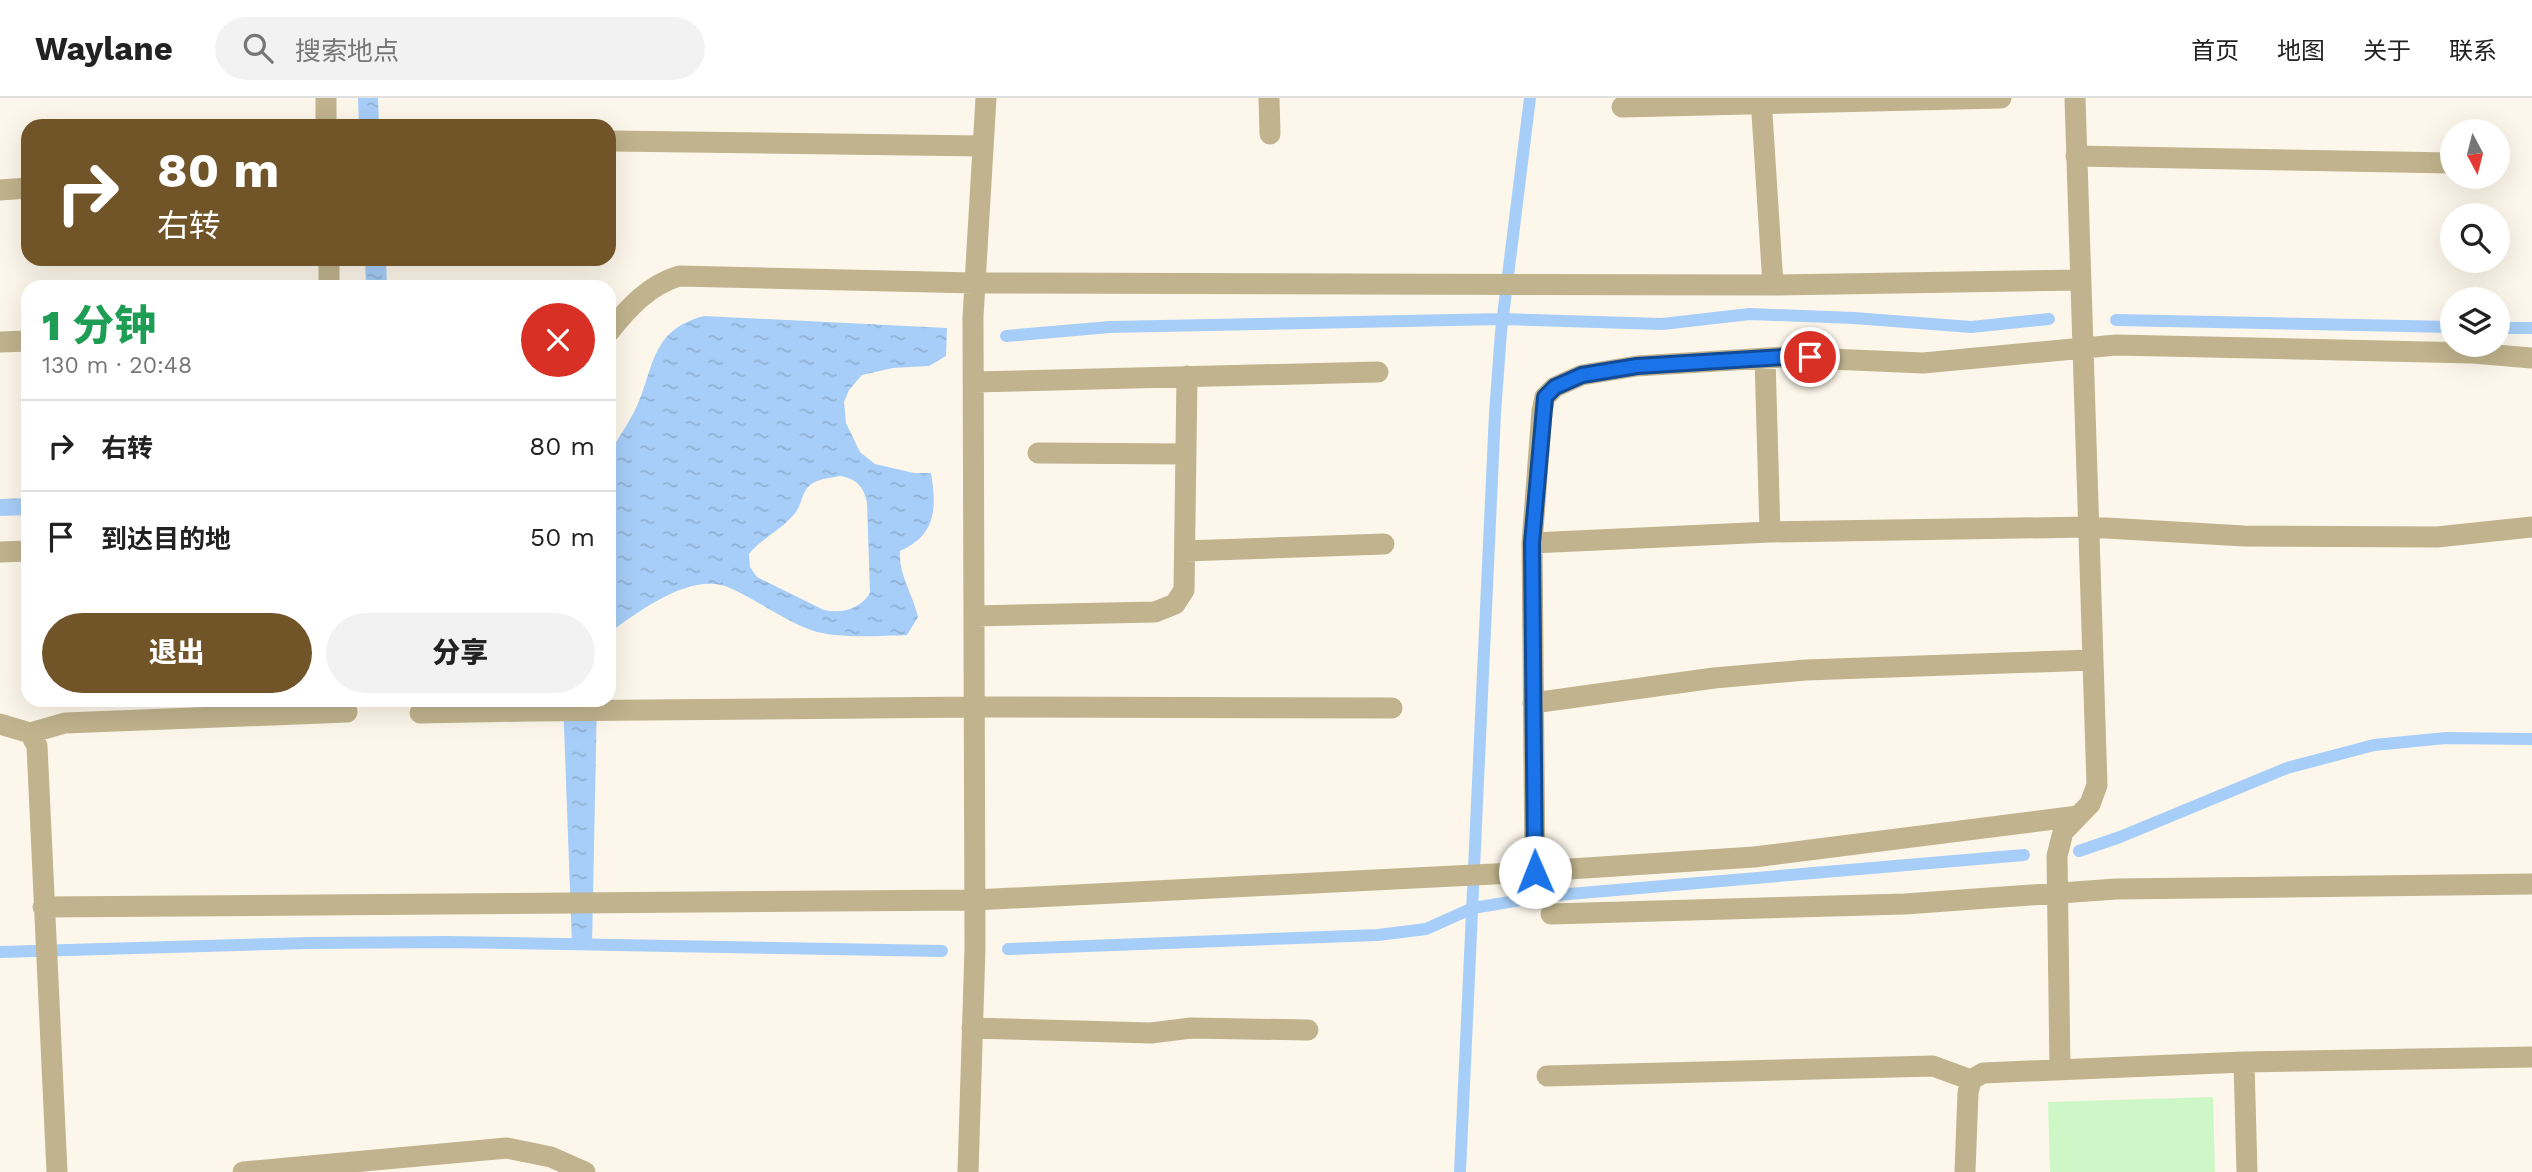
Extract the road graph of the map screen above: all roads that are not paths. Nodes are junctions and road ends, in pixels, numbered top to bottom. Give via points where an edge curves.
1 (326, 98) edge
2 (986, 98) edge
3 (1269, 98) edge
4 (2001, 98) edge
5 (2075, 98) edge
6 (1761, 101) edge
7 (1622, 107) dead end
8 (327, 119) edge
9 (1270, 134) dead end
10 (616, 141) edge
11 (982, 146) junction
12 (2076, 156) junction
13 (2440, 163) edge
14 (21, 188) edge
15 (0, 190) edge
16 (2081, 280) junction
17 (974, 283) junction
18 (1773, 285) junction
19 (616, 323) edge
20 (21, 341) edge
21 (0, 342) edge
22 (2083, 348) junction
23 (1765, 358) junction
24 (2532, 359) edge
25 (1378, 372) dead end
26 (1187, 376) junction
27 (973, 382) junction
28 (1038, 453) dead end
29 (1186, 454) junction
30 (2089, 527) junction
31 (2532, 527) edge
32 (1770, 532) junction
33 (1532, 543) junction
34 (1384, 544) dead end
35 (21, 551) edge
36 (1185, 551) junction
37 (0, 552) edge
38 (974, 616) junction
39 (2093, 660) junction
40 (1533, 703) junction
41 (616, 706) edge
42 (513, 707) edge
43 (974, 707) junction
44 (1392, 708) dead end
45 (347, 712) dead end
46 (420, 713) dead end
47 (0, 724) edge
48 (30, 733) junction
49 (2078, 816) junction
50 (1535, 872) junction
51 (2532, 884) edge
52 (2058, 893) junction
53 (974, 900) junction
54 (43, 906) junction
55 (1551, 914) dead end
56 (972, 1028) junction
57 (1308, 1030) dead end
58 (2532, 1057) edge
59 (2244, 1062) junction
60 (2060, 1070) junction
61 (1546, 1076) dead end
62 (1971, 1080) junction
63 (57, 1172) edge
64 (243, 1172) edge
65 (585, 1172) edge
66 (968, 1172) edge
67 (1965, 1172) edge
68 (2247, 1172) edge

1 - 8 lane
2 - 11 lane
3 - 9 lane
4 - 6 lane
5 - 12 lane
6 - 7 lane
6 - 18 lane
10 - 11 lane
11 - 17 lane
12 - 13 lane
12 - 16 lane
14 - 15 lane
16 - 18 lane
16 - 22 lane
17 - 18 lane
17 - 19 lane via 679,276 645,293
17 - 27 lane
20 - 21 lane
22 - 23 lane via 1923,363
22 - 24 lane via 2458,352
22 - 30 lane
23 - 32 lane
23 - 33 lane via 1637,366 1582,375 1555,387 1545,397 1542,411
25 - 26 lane
26 - 27 lane
26 - 29 lane
27 - 38 lane
28 - 29 lane
29 - 36 lane
30 - 31 lane via 2244,536 2437,537
30 - 32 lane
30 - 39 lane
32 - 33 lane
33 - 40 lane
34 - 36 lane
35 - 37 lane
36 - 38 lane via 1184,590 1175,604 1155,612
38 - 43 lane
39 - 40 lane via 1806,670
39 - 49 lane via 2097,785 2090,804
40 - 50 lane
41 - 43 lane
42 - 46 lane
43 - 44 lane
43 - 53 lane
45 - 48 lane via 65,723
47 - 48 lane
48 - 54 lane via 37,746
49 - 50 lane via 1754,857
49 - 52 lane via 2063,832 2057,856
50 - 53 lane
51 - 52 lane
52 - 55 lane via 1905,904
52 - 60 lane
53 - 54 lane
53 - 56 lane
54 - 63 lane
56 - 57 lane via 1151,1033 1191,1028
56 - 66 lane
58 - 59 lane
59 - 60 lane
59 - 68 lane
60 - 62 lane via 1983,1073
61 - 62 lane via 1933,1066
62 - 67 lane
64 - 65 lane via 507,1148 551,1157

